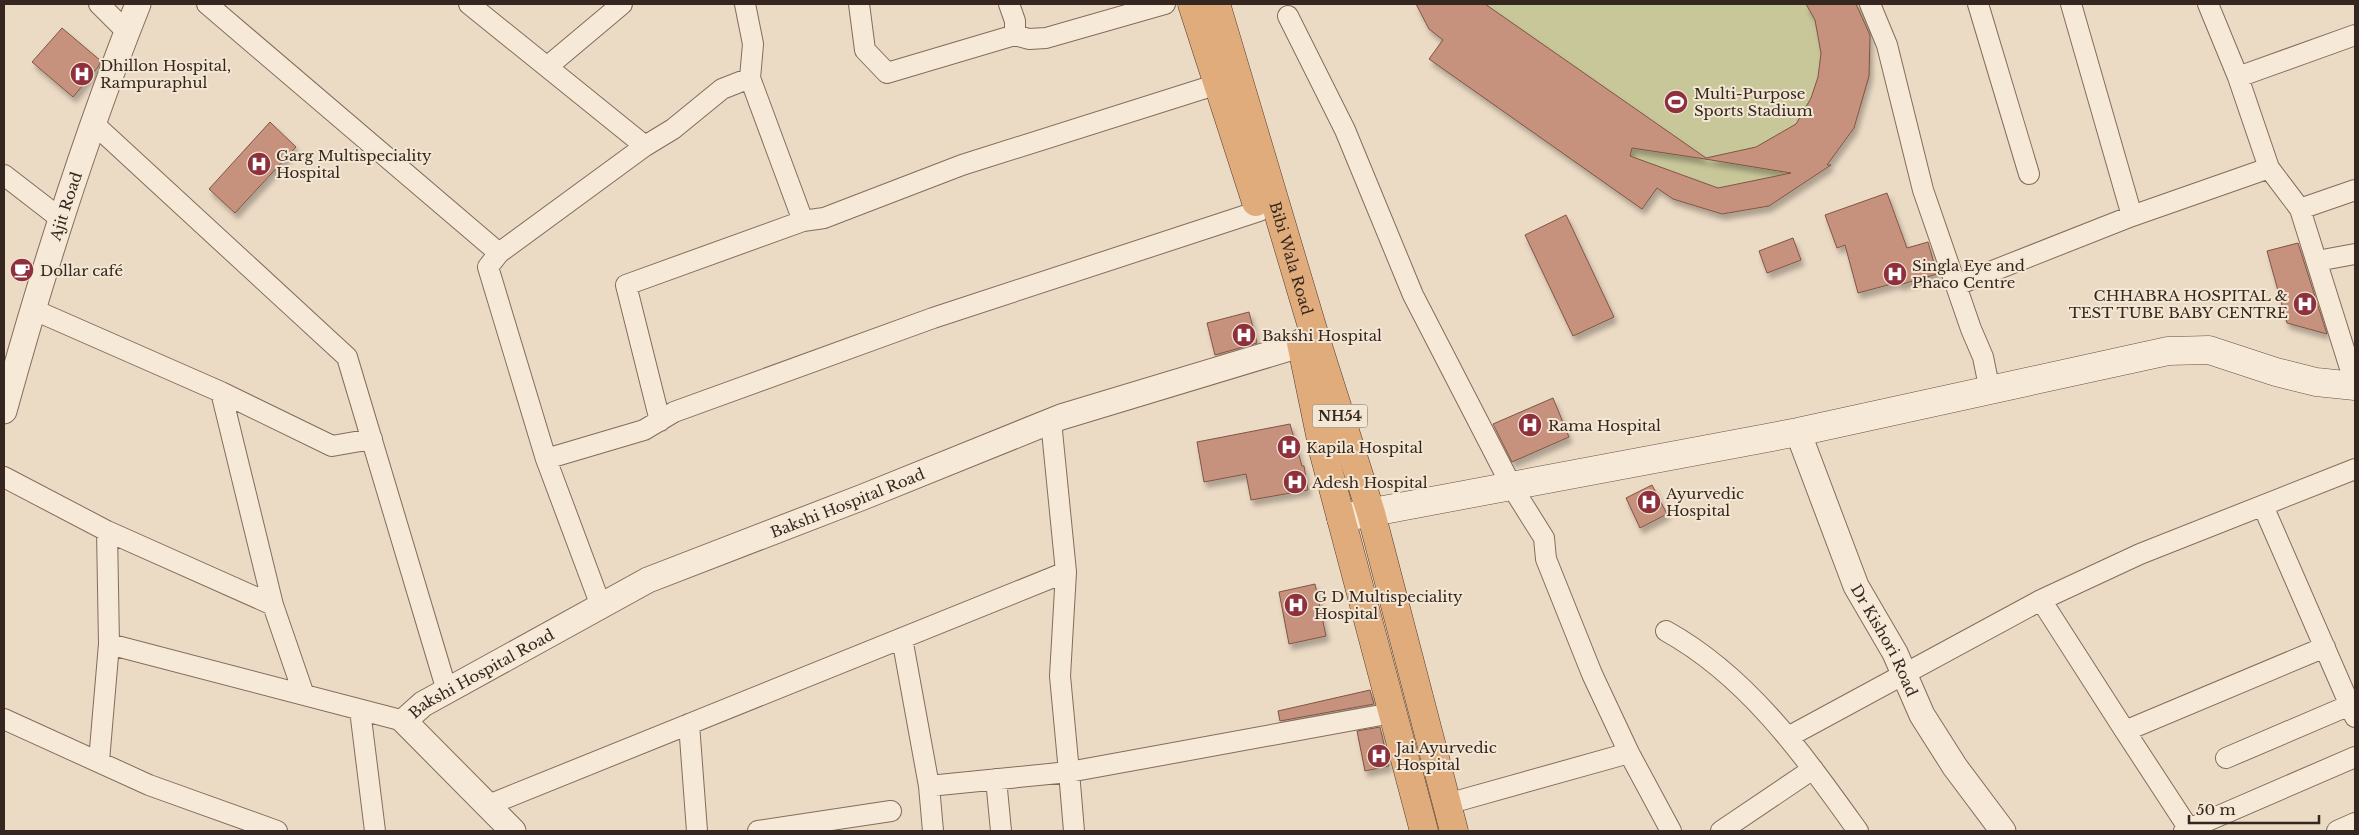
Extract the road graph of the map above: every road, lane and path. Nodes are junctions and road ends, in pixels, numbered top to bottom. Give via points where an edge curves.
1 (99, 4) edge
2 (138, 4) edge
3 (207, 4) edge
4 (469, 4) edge
5 (622, 4) edge
6 (745, 4) edge
7 (859, 4) edge
8 (1009, 4) edge
9 (1165, 4) edge
10 (1192, 4) edge
11 (1216, 4) edge
12 (1870, 4) edge
13 (1978, 4) edge
14 (2071, 4) edge
15 (2208, 4) edge
16 (1288, 16) dead end
17 (127, 32) junction
18 (1015, 34) junction
19 (2355, 35) edge
20 (547, 67) junction
21 (2238, 77) junction
22 (750, 78) junction
23 (1218, 84) junction
24 (93, 122) junction
25 (645, 146) junction
26 (2269, 168) junction
27 (2029, 174) dead end
28 (4, 175) edge
29 (2355, 190) edge
30 (2300, 209) junction
31 (1259, 211) junction
32 (2132, 216) junction
33 (61, 219) junction
34 (803, 221) junction
35 (500, 253) junction
36 (2355, 254) edge
37 (2316, 261) junction
38 (1956, 285) junction
39 (32, 309) junction
40 (1309, 343) junction
41 (10, 366) edge
42 (2355, 385) edge
43 (1990, 391) junction
44 (221, 392) junction
45 (4, 411) edge
46 (660, 421) junction
47 (1051, 421) junction
48 (1798, 432) junction
49 (372, 439) junction
50 (546, 459) junction
51 (2355, 468) edge
52 (4, 477) edge
53 (1512, 487) junction
54 (2263, 506) junction
55 (1370, 513) junction
56 (1340, 518) junction
57 (107, 531) junction
58 (1066, 572) junction
59 (2041, 600) junction
60 (273, 605) junction
61 (601, 606) junction
62 (1666, 631) dead end
63 (902, 638) junction
64 (109, 644) junction
65 (2325, 648) junction
66 (1904, 674) junction
67 (447, 691) junction
68 (304, 695) junction
69 (360, 710) junction
70 (2353, 711) edge
71 (1392, 713) junction
72 (4, 719) edge
73 (404, 721) junction
74 (689, 724) junction
75 (2125, 731) junction
76 (1788, 737) junction
77 (1628, 753) junction
78 (2355, 757) edge
79 (2226, 758) dead end
80 (99, 761) junction
81 (1814, 769) junction
82 (1069, 772) junction
83 (996, 779) junction
84 (929, 786) junction
85 (1447, 804) junction
86 (486, 806) junction
87 (890, 811) dead end
88 (2355, 823) edge
89 (2187, 830) edge
90 (277, 831) edge
91 (375, 831) edge
92 (513, 831) edge
93 (697, 831) edge
94 (758, 831) edge
95 (933, 831) edge
96 (1001, 831) edge
97 (1074, 831) edge
98 (1424, 831) edge
99 (1454, 831) edge
100 (1671, 831) edge
101 (1721, 831) edge
102 (1858, 831) edge
103 (2003, 831) edge
104 (2337, 831) edge

1 - 17 street
2 - 17 street, Ajit Road
3 - 35 street
4 - 20 street
5 - 20 street
6 - 22 street via 753,44
7 - 18 street via 865,50 888,73
8 - 18 street via 1015,21
9 - 18 street via 1046,38 1029,40
10 - 23 highway, NH54
11 - 40 highway, Bibi Wala Road / NH54
12 - 38 street via 1886,45 1924,190
13 - 27 street
14 - 32 street
15 - 21 street
16 - 53 street via 1344,130 1413,295
17 - 24 street, Ajit Road
19 - 21 street
20 - 25 street
21 - 26 street
22 - 25 street via 722,89 674,129
22 - 34 street
23 - 31 highway, NH54
23 - 34 street via 962,166 824,218
24 - 33 street, Ajit Road
24 - 49 street via 347,357
25 - 35 street
26 - 30 street
26 - 32 street
28 - 33 street
29 - 30 street
30 - 37 street
31 - 40 highway, NH54
31 - 46 street via 933,318 674,412
32 - 38 street
33 - 39 street, Ajit Road
34 - 46 street via 626,285
35 - 50 street via 488,267
36 - 37 street
37 - 42 street
38 - 43 street via 1984,357
39 - 41 street, Ajit Road
39 - 44 street
40 - 47 street, Bakshi Hospital Road
40 - 55 highway, Bibi Wala Road / NH54
40 - 56 highway, NH54 via 1324,454
41 - 45 street, Ajit Road
42 - 43 main road via 2316,382 2209,350 2168,351
43 - 48 main road
44 - 49 street via 332,446
44 - 60 street
46 - 50 street via 644,430
47 - 58 street
47 - 61 street, Bakshi Hospital Road via 648,580
48 - 53 main road
48 - 66 street, Dr Kishori Road via 1856,586
49 - 67 street
50 - 61 street
51 - 54 street
52 - 57 street
53 - 55 main road
53 - 77 street via 1544,538 1546,559
54 - 59 street via 2140,554
54 - 65 street
55 - 56 main road
55 - 85 highway, Bibi Wala Road / NH54
56 - 71 highway, NH54
57 - 60 street
57 - 64 street
58 - 63 street
58 - 82 street via 1060,676
59 - 66 street
59 - 75 street
60 - 68 street
61 - 67 street, Bakshi Hospital Road
62 - 76 street via 1687,643 1743,688
63 - 74 street
63 - 84 street
64 - 68 street
64 - 80 street
65 - 70 street
65 - 75 street
66 - 76 street
66 - 103 street, Dr Kishori Road via 1922,715 1950,760
67 - 73 street, Bakshi Hospital Road via 423,704
68 - 69 street
69 - 73 street
69 - 91 street
70 - 79 street
71 - 82 street
71 - 98 highway, NH54
72 - 80 street
73 - 86 street
74 - 86 street
74 - 93 street
75 - 89 street
76 - 81 street
77 - 85 street
77 - 100 street
78 - 89 street
80 - 90 street via 149,785
81 - 101 street
81 - 102 street
82 - 83 street
82 - 97 street
83 - 84 street
83 - 96 street
84 - 95 street
85 - 99 highway, Bibi Wala Road / NH54
86 - 92 street
87 - 94 street
88 - 104 street

